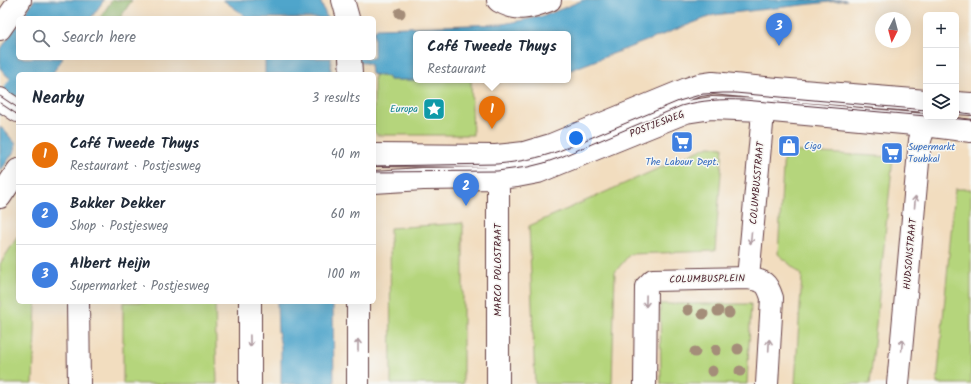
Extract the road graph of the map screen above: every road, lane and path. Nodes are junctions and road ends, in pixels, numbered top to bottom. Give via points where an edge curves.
1 (20, 0) edge
2 (343, 0) edge
3 (550, 0) edge
4 (498, 1) edge
5 (347, 16) edge
6 (0, 29) edge
7 (764, 99) junction
8 (923, 101) edge
9 (959, 103) edge
10 (971, 104) edge
11 (959, 116) edge
12 (971, 117) edge
13 (923, 119) edge
14 (926, 120) edge
15 (930, 120) edge
16 (971, 131) edge
17 (376, 155) edge
18 (497, 167) junction
19 (376, 169) edge
20 (16, 173) edge
21 (376, 182) edge
22 (0, 197) edge
23 (748, 278) junction
24 (78, 304) edge
25 (250, 304) edge
26 (358, 304) edge
27 (79, 384) edge
28 (250, 384) edge
29 (358, 384) edge
30 (498, 384) edge
31 (645, 384) edge
32 (767, 384) edge
33 (898, 384) edge

1 - 6 street
2 - 5 street
3 - 4 street via 532,7 520,8
7 - 8 street, POSTJESWEG
7 - 13 street, POSTJESWEG
7 - 18 street, POSTJESWEG via 713,83 699,85 551,145 524,153
7 -> 23 street, COLUMBUSSTRAAT
9 - 10 street
11 - 12 street
33 -> 14 street, HUDSONSTRAAT via 920,140
15 - 16 street, POSTJESWEG
17 - 18 street, POSTJESWEG
18 - 19 street, POSTJESWEG
18 - 21 street, POSTJESWEG via 423,179
18 - 30 street, MARCO POLOSTRAAT
20 - 22 street
23 -> 31 street, COLUMBUSPLEIN via 653,280 646,287
32 -> 23 street, COLUMBUSPLEIN via 772,298 768,287 760,280
24 - 27 street
25 -> 28 street
29 -> 26 street

